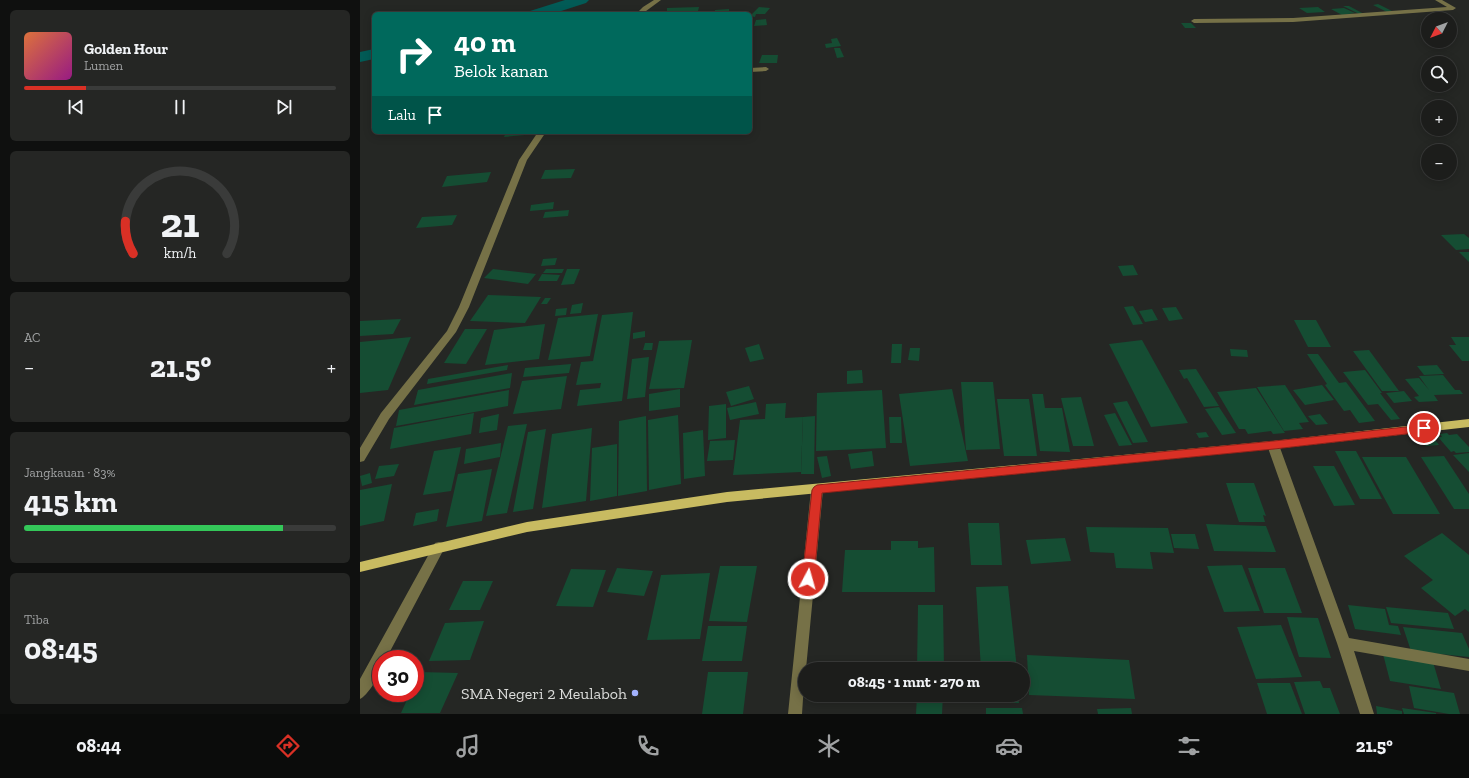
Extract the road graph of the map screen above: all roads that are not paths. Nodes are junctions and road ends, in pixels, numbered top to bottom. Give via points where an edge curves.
1 (658, 0) edge
2 (1438, 0) edge
3 (641, 12) edge
4 (1194, 21) dead end
5 (766, 69) dead end
6 (752, 70) edge
7 (541, 134) edge
8 (1469, 423) edge
9 (1274, 445) junction
10 (360, 458) edge
11 (817, 490) junction
12 (439, 547) junction
13 (360, 567) edge
14 (1344, 643) junction
15 (1469, 665) edge
16 (360, 692) edge
17 (795, 714) edge
18 (1366, 714) edge

1 - 3 street
2 - 4 street via 1450,9 1293,20
5 - 6 street
7 - 10 street via 523,160 451,332 385,416
8 - 9 main road
9 - 11 main road
9 - 14 street
11 - 12 main road via 727,497 534,526
11 - 17 street
12 - 13 main road
12 - 16 street
14 - 15 street
14 - 18 street

